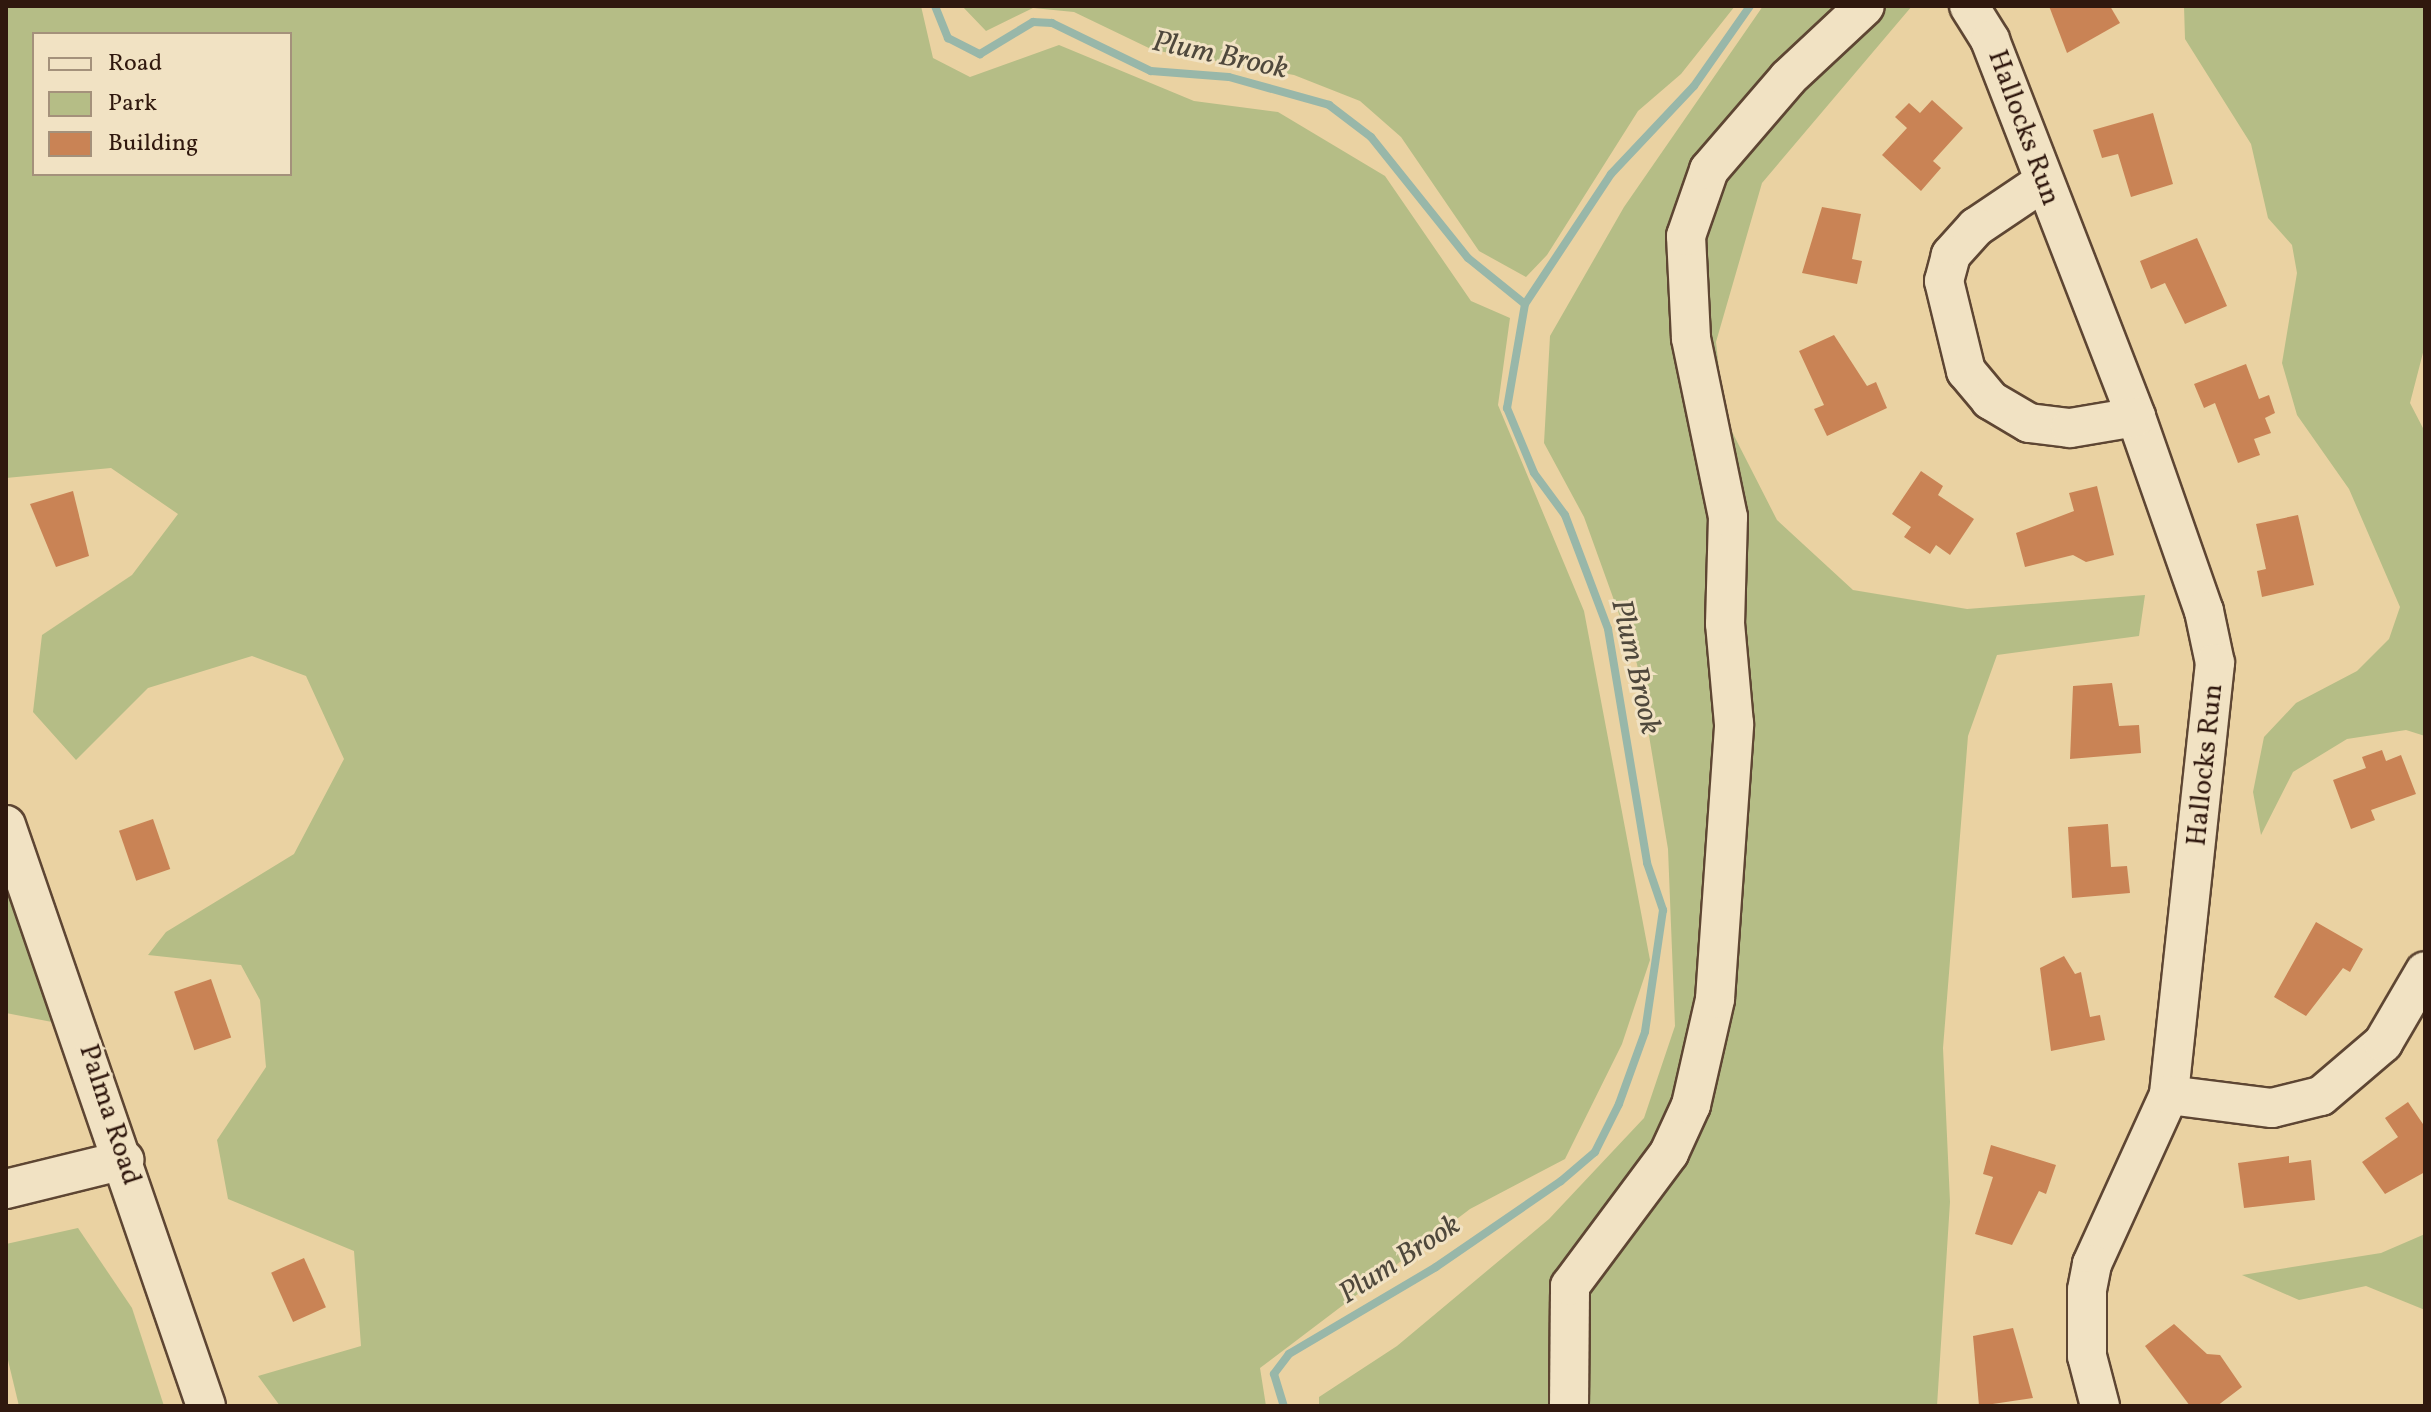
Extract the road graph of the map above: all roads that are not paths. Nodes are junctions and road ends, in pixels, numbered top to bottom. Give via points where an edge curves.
1 (1865, 6) edge
2 (1969, 6) edge
3 (2043, 182) junction
4 (2136, 417) junction
5 (6, 825) edge
6 (2425, 971) edge
7 (2169, 1095) junction
8 (124, 1160) junction
9 (6, 1189) edge
10 (206, 1406) edge
11 (1569, 1406) edge
12 (2100, 1406) edge

1 - 11 street via 1788,78 1709,170 1686,236 1691,338 1728,517 1725,624 1734,724 1715,999 1691,1105 1669,1153 1570,1286
2 - 3 street, Hallocks Run via 1990,40
3 - 4 street, Hallocks Run
3 - 4 street via 1976,227 1951,255 1944,281 1966,371 1990,400 2029,423 2070,428
4 - 7 street, Hallocks Run via 2204,611 2215,663
5 - 8 street, Palma Road
6 - 7 street via 2383,1043 2321,1096 2272,1108
7 - 12 street, Hallocks Run via 2092,1264 2085,1329
8 - 9 street
8 - 10 street, Palma Road

